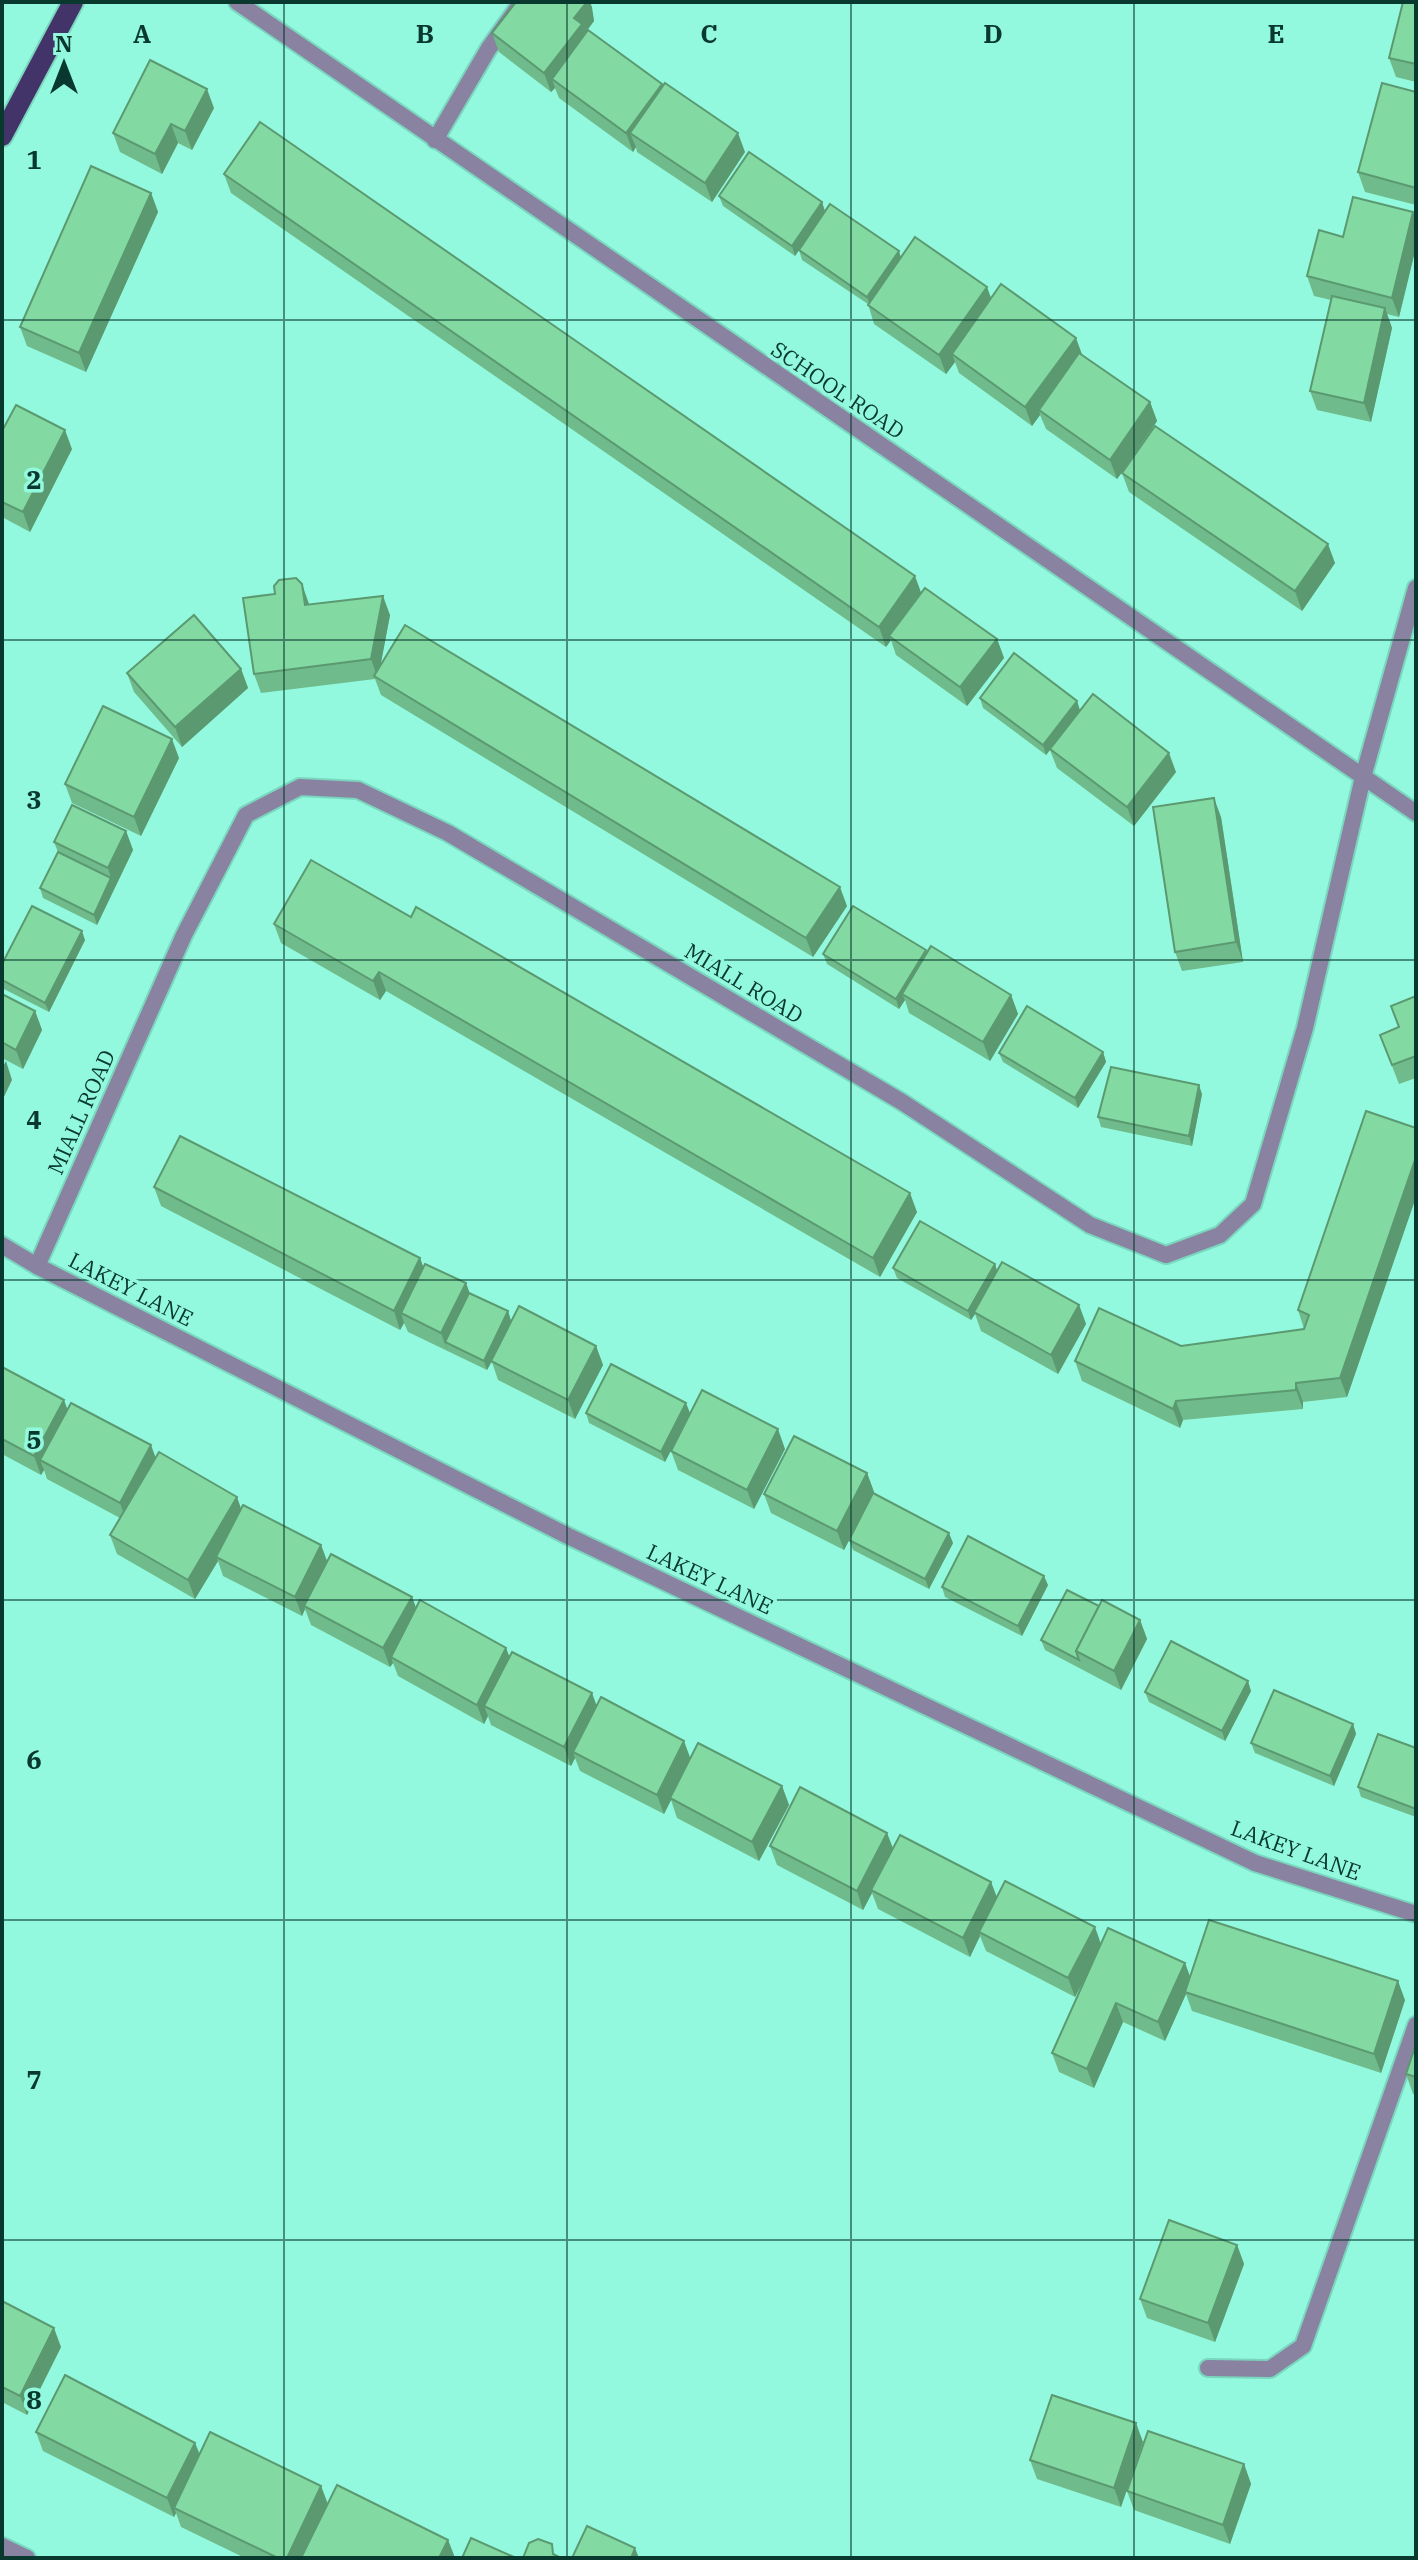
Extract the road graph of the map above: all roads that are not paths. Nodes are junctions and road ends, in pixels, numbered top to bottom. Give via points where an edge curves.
1 (73, 2) edge
2 (237, 2) edge
3 (522, 2) edge
4 (2, 136) edge
5 (435, 140) junction
6 (1416, 588) edge
7 (1363, 777) junction
8 (1416, 813) edge
9 (2, 1245) edge
10 (37, 1266) junction
11 (1416, 1914) edge
12 (1416, 2025) edge
13 (1208, 2368) dead end
14 (2, 2546) edge
15 (27, 2558) edge

1 - 4 main road
2 - 5 street, SCHOOL ROAD
3 - 5 street
5 - 7 street, SCHOOL ROAD
6 - 7 street, MIALL ROAD
7 - 8 street, SCHOOL ROAD
7 - 10 street, MIALL ROAD via 1305,1028 1253,1204 1220,1235 1166,1255 1090,1225 902,1102 448,833 358,790 300,787 246,815 184,935
9 - 10 street, LAKEY LANE
10 - 11 street, LAKEY LANE via 568,1536 1255,1863
12 - 13 street via 1303,2346 1270,2369
14 - 15 street

